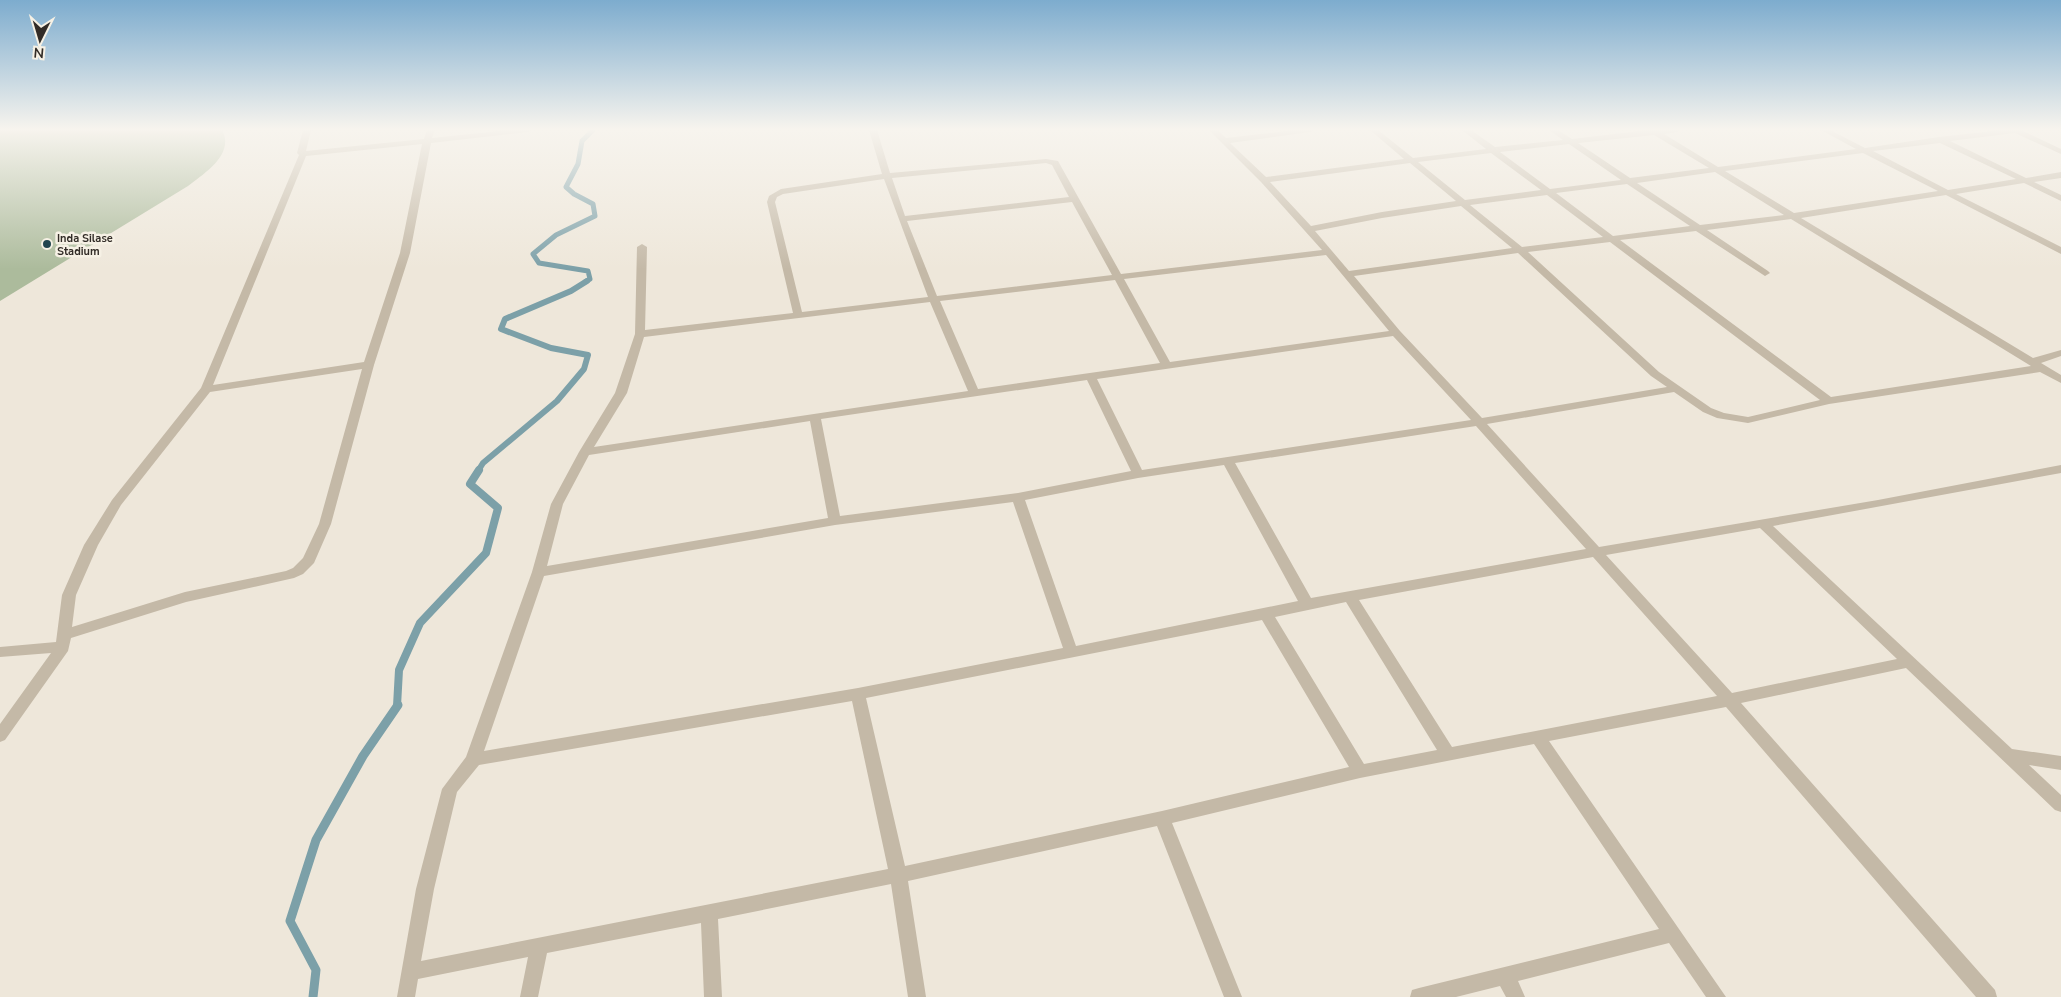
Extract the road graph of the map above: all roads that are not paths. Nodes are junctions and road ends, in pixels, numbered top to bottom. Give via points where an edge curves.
1 (886, 176) edge
2 (294, 177) edge
3 (420, 177) edge
4 (883, 177) edge
5 (1062, 177) edge
6 (1260, 177) edge
7 (1291, 177) edge
8 (1430, 177) edge
9 (1530, 177) edge
10 (1624, 177) edge
11 (1670, 177) edge
12 (1727, 177) edge
13 (1915, 177) edge
14 (2017, 177) edge
15 (2052, 177) edge
16 (1264, 180) junction
17 (2026, 181) junction
18 (1632, 182) junction
19 (1551, 192) junction
20 (1947, 193) junction
21 (1074, 198) junction
22 (2061, 198) edge
23 (1463, 203) junction
24 (1794, 216) junction
25 (904, 219) junction
26 (1700, 228) junction
27 (1309, 229) junction
28 (1613, 240) junction
29 (642, 247) dead end
30 (1520, 250) junction
31 (2061, 251) edge
32 (1329, 252) junction
33 (1765, 272) dead end
34 (1348, 274) junction
35 (1119, 277) junction
36 (934, 298) junction
37 (798, 314) junction
38 (640, 334) junction
39 (1396, 334) junction
40 (2061, 353) edge
41 (369, 365) junction
42 (2037, 365) junction
43 (1167, 366) junction
44 (1091, 378) junction
45 (2061, 380) edge
46 (206, 389) junction
47 (1675, 389) junction
48 (974, 393) junction
49 (1829, 402) junction
50 (815, 416) junction
51 (1479, 422) junction
52 (584, 452) junction
53 (1227, 460) junction
54 (2061, 469) edge
55 (1138, 474) junction
56 (1018, 497) junction
57 (835, 521) junction
58 (1763, 524) junction
59 (1596, 552) junction
60 (539, 572) junction
61 (1350, 597) junction
62 (1307, 604) junction
63 (1266, 614) junction
64 (64, 641) junction
65 (0, 652) edge
66 (1071, 652) junction
67 (1907, 662) junction
68 (858, 694) junction
69 (1729, 700) junction
70 (0, 736) edge
71 (1538, 738) junction
72 (1448, 753) junction
73 (2008, 756) junction
74 (472, 763) junction
75 (2061, 763) edge
76 (1360, 771) junction
77 (2061, 804) edge
78 (1162, 818) junction
79 (898, 875) junction
80 (709, 913) junction
81 (1672, 934) junction
82 (540, 946) junction
83 (411, 972) junction
84 (1504, 975) junction
85 (406, 997) edge
86 (529, 997) edge
87 (713, 997) edge
88 (917, 997) edge
89 (1233, 997) edge
90 (1419, 997) edge
91 (1516, 997) edge
92 (1717, 997) edge
93 (1988, 997) edge

1 - 25 street
2 - 46 street
3 - 41 street via 405,253
4 - 37 street via 781,192 773,196 771,202
5 - 21 street
6 - 16 street
7 - 16 street
8 - 23 street
9 - 19 street
10 - 18 street
11 - 18 street
12 - 24 street
13 - 20 street
14 - 17 street
15 - 17 street
16 - 27 street
17 - 20 street
17 - 22 street
18 - 19 street
18 - 26 street
19 - 23 street
19 - 28 street
20 - 24 street
20 - 31 street
21 - 25 street
21 - 35 street
23 - 27 street
23 - 30 street
24 - 26 street
24 - 42 street
25 - 36 street
26 - 28 street
26 - 33 street
27 - 32 street
28 - 30 street
28 - 49 street
29 - 38 street
30 - 34 street
30 - 47 street
32 - 34 street
32 - 35 street
34 - 39 street
35 - 36 street
35 - 43 street
36 - 37 street
36 - 48 street
37 - 38 street
38 - 52 street via 621,393
39 - 43 street
39 - 51 street
40 - 42 street
41 - 46 street
41 - 64 street via 325,524 309,560 298,571 185,597
42 - 45 street
42 - 49 street
43 - 44 street
44 - 48 street
44 - 55 street
46 - 64 street via 116,503 91,545 69,595
47 - 49 street via 1721,416 1748,420
47 - 51 street
48 - 50 street
50 - 52 street
50 - 57 street
51 - 53 street
51 - 59 street
52 - 60 street via 557,504
53 - 55 street
53 - 62 street
54 - 58 street
55 - 56 street
56 - 57 street
56 - 66 street
57 - 60 street
58 - 59 street
58 - 67 street
59 - 61 street
59 - 69 street
60 - 74 street
61 - 62 street
61 - 72 street
62 - 63 street
63 - 66 street
63 - 76 street
64 - 65 street
64 - 70 street
66 - 68 street
67 - 69 street
67 - 73 street
68 - 74 street via 474,759
68 - 79 street
69 - 71 street
69 - 93 street
71 - 72 street
71 - 81 street
72 - 76 street
73 - 75 street
73 - 77 street
74 - 83 street via 450,789 426,889
76 - 78 street
78 - 79 street
78 - 89 street
79 - 80 street
79 - 88 street
80 - 82 street
80 - 87 street
81 - 84 street
81 - 92 street
82 - 83 street
82 - 86 street
83 - 85 street
84 - 90 street
84 - 91 street

